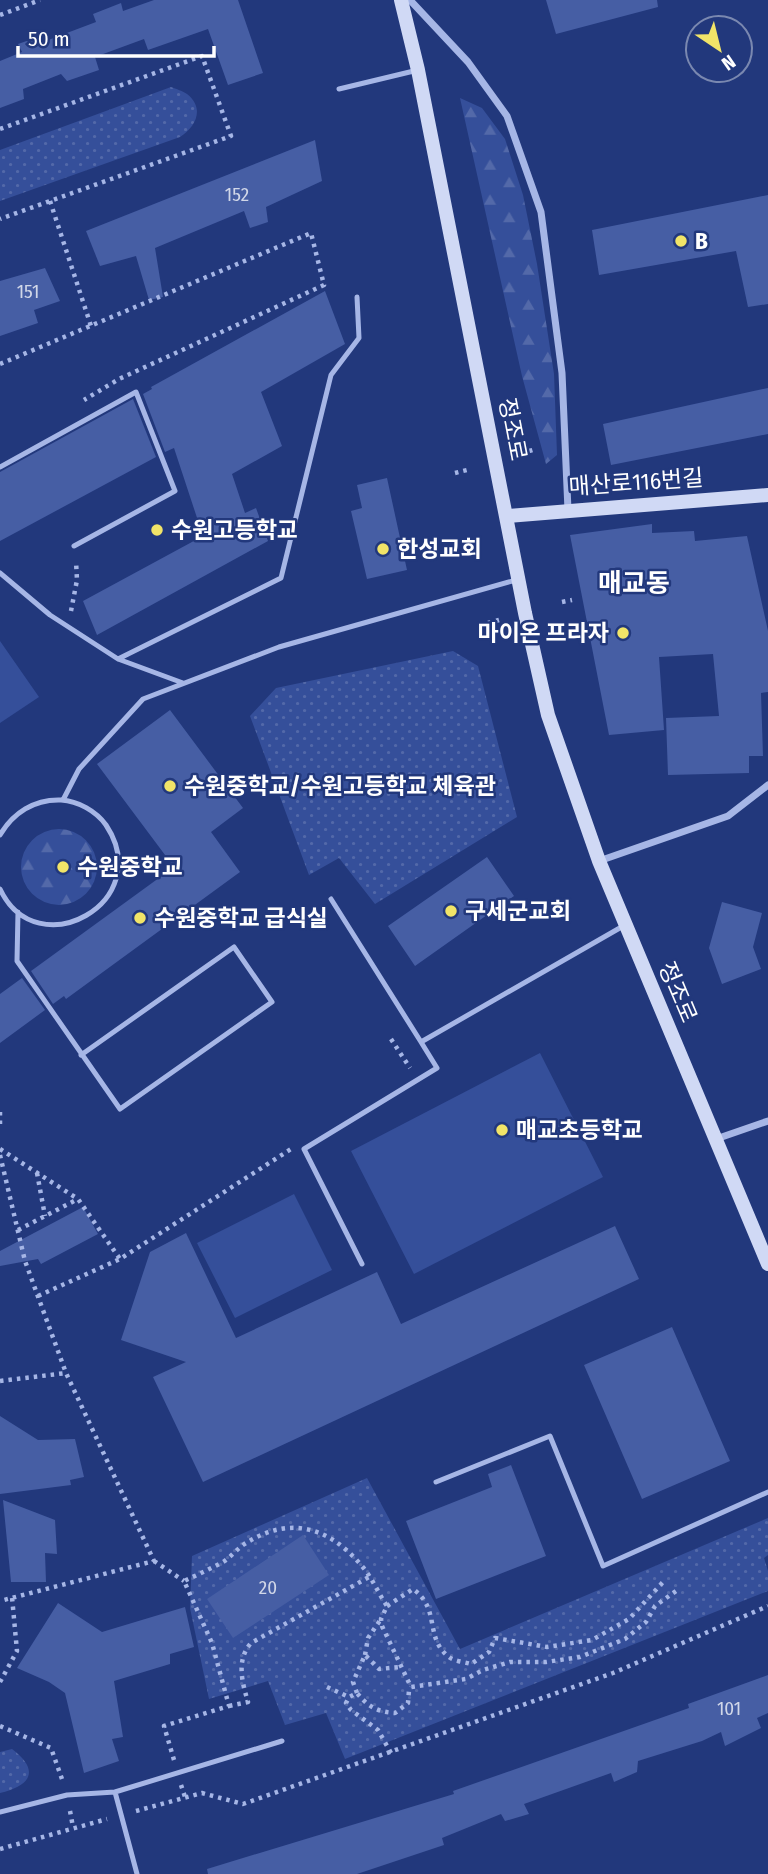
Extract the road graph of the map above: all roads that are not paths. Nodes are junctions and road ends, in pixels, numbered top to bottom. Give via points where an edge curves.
1 (401, 0) edge
2 (410, 0) edge
3 (418, 70) junction
4 (339, 89) dead end
5 (357, 297) dead end
6 (0, 467) edge
7 (768, 495) edge
8 (568, 510) junction
9 (507, 516) junction
10 (74, 546) road end
11 (0, 573) edge
12 (519, 579) junction
13 (117, 659) junction
14 (183, 683) junction
15 (768, 785) edge
16 (64, 800) junction
17 (0, 835) edge
18 (599, 862) junction
19 (0, 889) edge
20 (331, 899) dead end
21 (18, 912) junction
22 (625, 925) junction
23 (421, 1042) junction
24 (81, 1055) junction
25 (768, 1121) edge
26 (716, 1139) junction
27 (362, 1264) dead end
28 (768, 1264) edge
29 (436, 1482) dead end
30 (768, 1492) edge
31 (282, 1741) dead end
32 (115, 1792) junction
33 (0, 1812) edge
34 (138, 1874) edge

1 - 3 street, 정조로
2 - 8 street, 정조로 via 468,62 507,116 541,212 562,373
3 - 4 lane
3 - 9 street, 정조로
5 - 13 lane via 359,338 331,375 281,578
6 - 10 lane via 136,392 175,491
7 - 8 street, 매산로116번길
8 - 9 street, 매산로116번길
9 - 12 street, 정조로
11 - 13 lane via 50,615
12 - 14 lane via 279,647
12 - 18 street, 정조로 via 548,715
13 - 14 lane
14 - 16 lane via 143,699 79,769
15 - 18 street via 728,816
16 - 17 lane via 43,801 23,809
16 - 21 lane via 101,818 119,856 117,878 108,897 76,922 36,922
18 - 22 street, 정조로
19 - 21 lane
20 - 23 lane
21 - 24 lane via 17,961
22 - 23 lane
22 - 26 street, 정조로
23 - 27 lane via 437,1068 304,1149
24 - 24 lane via 120,1109 272,1002 234,947
25 - 26 street
26 - 28 street, 정조로
29 - 30 lane via 550,1436 603,1566
31 - 32 lane
32 - 33 lane via 67,1795
32 - 34 lane

